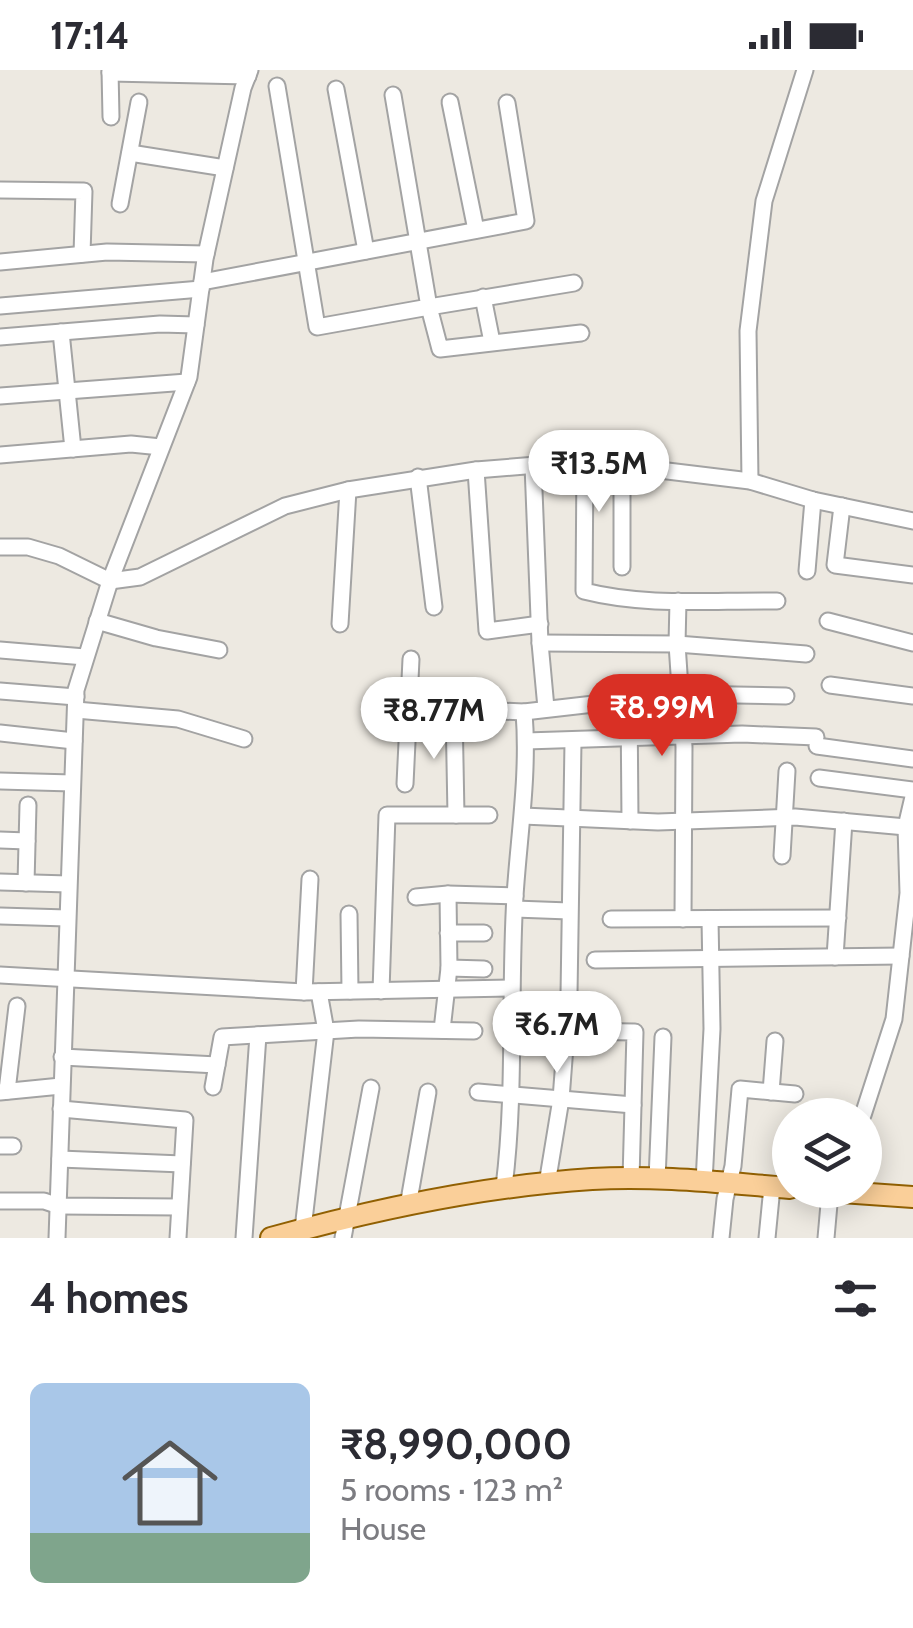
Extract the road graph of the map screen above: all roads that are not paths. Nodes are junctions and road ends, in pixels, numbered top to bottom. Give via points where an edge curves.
1 (806, 70) edge
2 (110, 72) edge
3 (249, 73) edge
4 (277, 86) dead end
5 (336, 89) dead end
6 (393, 95) dead end
7 (140, 102) dead end
8 (450, 102) dead end
9 (508, 102) dead end
10 (111, 116) dead end
11 (130, 153) junction
12 (225, 168) junction
13 (0, 190) edge
14 (120, 204) dead end
15 (476, 230) junction
16 (418, 241) junction
17 (366, 251) junction
18 (82, 254) junction
19 (206, 254) junction
20 (0, 262) edge
21 (308, 262) junction
22 (574, 284) dead end
23 (201, 286) junction
24 (483, 297) junction
25 (0, 306) edge
26 (429, 306) junction
27 (196, 325) junction
28 (61, 332) junction
29 (581, 333) dead end
30 (0, 337) edge
31 (492, 342) junction
32 (187, 382) junction
33 (67, 390) junction
34 (0, 396) edge
35 (162, 447) junction
36 (73, 449) junction
37 (0, 455) edge
38 (585, 461) junction
39 (622, 463) junction
40 (533, 465) junction
41 (476, 470) junction
42 (418, 477) junction
43 (750, 481) junction
44 (348, 490) junction
45 (813, 500) junction
46 (842, 506) junction
47 (913, 521) edge
48 (0, 546) edge
49 (622, 567) dead end
50 (807, 571) dead end
51 (913, 575) edge
52 (110, 580) junction
53 (678, 601) junction
54 (777, 602) dead end
55 (434, 607) dead end
56 (96, 621) junction
57 (828, 622) dead end
58 (340, 624) dead end
59 (540, 624) junction
60 (540, 643) junction
61 (677, 644) junction
62 (913, 644) edge
63 (0, 650) edge
64 (219, 650) dead end
65 (806, 654) dead end
66 (86, 657) junction
67 (412, 660) dead end
68 (830, 685) dead end
69 (0, 691) edge
70 (681, 694) junction
71 (786, 696) dead end
72 (913, 696) edge
73 (408, 698) junction
74 (629, 700) junction
75 (76, 704) junction
76 (546, 708) junction
77 (454, 709) junction
78 (524, 712) junction
79 (0, 733) edge
80 (682, 738) junction
81 (244, 739) dead end
82 (630, 739) junction
83 (526, 741) junction
84 (74, 742) junction
85 (574, 742) junction
86 (913, 759) edge
87 (788, 770) dead end
88 (819, 778) dead end
89 (0, 781) edge
90 (72, 783) junction
91 (405, 784) dead end
92 (913, 794) edge
93 (28, 805) dead end
94 (456, 814) junction
95 (490, 815) dead end
96 (523, 816) junction
97 (784, 817) junction
98 (572, 818) junction
99 (630, 821) junction
100 (844, 821) junction
101 (684, 822) junction
102 (906, 827) junction
103 (0, 840) edge
104 (28, 841) junction
105 (782, 856) dead end
106 (310, 879) dead end
107 (0, 882) edge
108 (26, 882) junction
109 (68, 884) junction
110 (448, 894) junction
111 (416, 897) dead end
112 (515, 902) junction
113 (570, 911) junction
114 (348, 914) dead end
115 (0, 916) edge
116 (67, 918) junction
117 (838, 918) junction
118 (611, 919) dead end
119 (684, 919) junction
120 (710, 919) junction
121 (484, 933) dead end
122 (448, 934) junction
123 (901, 956) junction
124 (835, 957) junction
125 (710, 959) junction
126 (595, 960) dead end
127 (449, 968) junction
128 (484, 969) dead end
129 (0, 975) edge
130 (65, 976) junction
131 (448, 988) junction
132 (511, 988) junction
133 (350, 991) junction
134 (381, 991) junction
135 (312, 992) junction
136 (17, 1006) dead end
137 (442, 1030) junction
138 (326, 1031) junction
139 (474, 1031) dead end
140 (566, 1031) junction
141 (258, 1035) junction
142 (664, 1037) dead end
143 (776, 1041) dead end
144 (62, 1056) junction
145 (217, 1065) junction
146 (61, 1086) junction
147 (213, 1086) dead end
148 (371, 1088) dead end
149 (4, 1091) edge
150 (428, 1092) dead end
151 (478, 1092) dead end
152 (771, 1092) junction
153 (511, 1094) junction
154 (795, 1094) dead end
155 (562, 1098) junction
156 (661, 1098) junction
157 (869, 1098) edge
158 (634, 1100) junction
159 (61, 1109) junction
160 (60, 1158) junction
161 (182, 1164) junction
162 (632, 1179) junction
163 (657, 1180) junction
164 (704, 1182) junction
165 (547, 1184) junction
166 (728, 1184) junction
167 (504, 1187) junction
168 (772, 1187) edge
169 (882, 1195) edge
170 (913, 1197) edge
171 (0, 1201) edge
172 (58, 1206) junction
173 (408, 1206) junction
174 (178, 1207) junction
175 (775, 1208) edge
176 (829, 1208) edge
177 (303, 1228) junction
178 (345, 1229) edge
179 (57, 1238) edge
180 (178, 1238) edge
181 (244, 1238) edge
182 (271, 1238) edge
183 (721, 1238) edge
184 (767, 1238) edge
185 (826, 1238) edge

1 - 43 street via 764,201 748,331
2 - 3 street
2 - 10 street
3 - 12 street
4 - 21 street
5 - 17 street
6 - 16 street
7 - 11 street
8 - 15 street
9 - 15 street via 526,221
11 - 12 street
11 - 14 street
12 - 19 street
13 - 18 street via 84,191
15 - 16 street
16 - 17 street
16 - 26 street
17 - 21 street
18 - 19 street
18 - 20 street
19 - 23 street
21 - 23 street
21 - 26 street via 317,327
22 - 24 street
23 - 25 street
23 - 27 street
24 - 26 street
24 - 31 street
26 - 31 street via 440,349
27 - 28 street
27 - 32 street
28 - 30 street
28 - 33 street
29 - 31 street
32 - 33 street
32 - 35 street
33 - 34 street
33 - 36 street
35 - 36 street
35 - 52 street
36 - 37 street
38 - 39 street
38 - 40 street
38 - 53 street via 584,591
39 - 43 street
39 - 49 street
40 - 41 street
40 - 59 street
41 - 42 street
41 - 59 street via 487,631
42 - 44 street
42 - 55 street
43 - 45 street
44 - 52 street via 285,506 140,577
44 - 58 street
45 - 46 street
45 - 50 street
46 - 47 street
46 - 51 street via 835,565
48 - 52 street via 59,556
52 - 56 street
53 - 54 street
53 - 61 street
56 - 64 street
56 - 66 street
57 - 62 street
59 - 60 street
60 - 61 street
60 - 76 street
61 - 65 street
61 - 70 street
63 - 66 street
66 - 75 street
67 - 73 street
68 - 72 street
69 - 75 street
70 - 71 street
70 - 74 street
70 - 80 street
73 - 77 street
73 - 91 street
74 - 76 street
74 - 82 street
75 - 81 street via 178,719
75 - 84 street
76 - 78 street
77 - 78 street
77 - 94 street
78 - 83 street
79 - 84 street
80 - 82 street
80 - 86 street via 742,734
80 - 101 street
82 - 85 street
82 - 99 street
83 - 85 street
83 - 96 street
84 - 90 street
85 - 98 street
87 - 97 street
88 - 92 street
89 - 90 street
90 - 109 street
92 - 102 street
93 - 104 street
94 - 95 street
94 - 134 street via 387,816
96 - 98 street
96 - 112 street
97 - 100 street
97 - 101 street
97 - 105 street
98 - 99 street
98 - 113 street
99 - 101 street
100 - 102 street
100 - 117 street
101 - 119 street
102 - 123 street
103 - 104 street
104 - 108 street
106 - 135 street
107 - 108 street
108 - 109 street
109 - 116 street
110 - 111 street
110 - 112 street
110 - 122 street
112 - 113 street
112 - 132 street
113 - 140 street
114 - 133 street
115 - 116 street
116 - 130 street
117 - 120 street
117 - 124 street
118 - 119 street
119 - 120 street
120 - 125 street
121 - 122 street
122 - 127 street
123 - 124 street
123 - 157 street via 894,1019
124 - 125 street
125 - 126 street
125 - 164 street
127 - 128 street
127 - 131 street
129 - 130 street
130 - 135 street
130 - 144 street
131 - 132 street
131 - 134 street
131 - 137 street
132 - 153 street
133 - 134 street
133 - 135 street
135 - 138 street
136 - 149 street
137 - 138 street
137 - 139 street
138 - 141 street
138 - 177 street
140 - 155 street
140 - 158 street via 635,1032
141 - 145 street via 222,1036
141 - 181 street
142 - 156 street
143 - 152 street
144 - 145 street
144 - 146 street
145 - 147 street
146 - 149 street
146 - 159 street
148 - 178 street
150 - 173 street
151 - 153 street
152 - 154 street
152 - 166 street via 740,1089
153 - 155 street
153 - 167 street
155 - 158 street
155 - 165 street
156 - 158 street
156 - 163 street
158 - 162 street
159 - 160 street
159 - 161 street via 185,1120
160 - 161 street
160 - 172 street
161 - 174 street
162 - 163 main road
162 - 165 main road
163 - 164 main road
164 - 166 main road
165 - 167 main road
166 - 168 main road
166 - 183 street
167 - 173 main road
169 - 170 main road
171 - 172 street
172 - 174 street
172 - 179 street
173 - 178 main road
174 - 180 street
175 - 184 street
176 - 185 street
177 - 178 main road
177 - 182 main road

